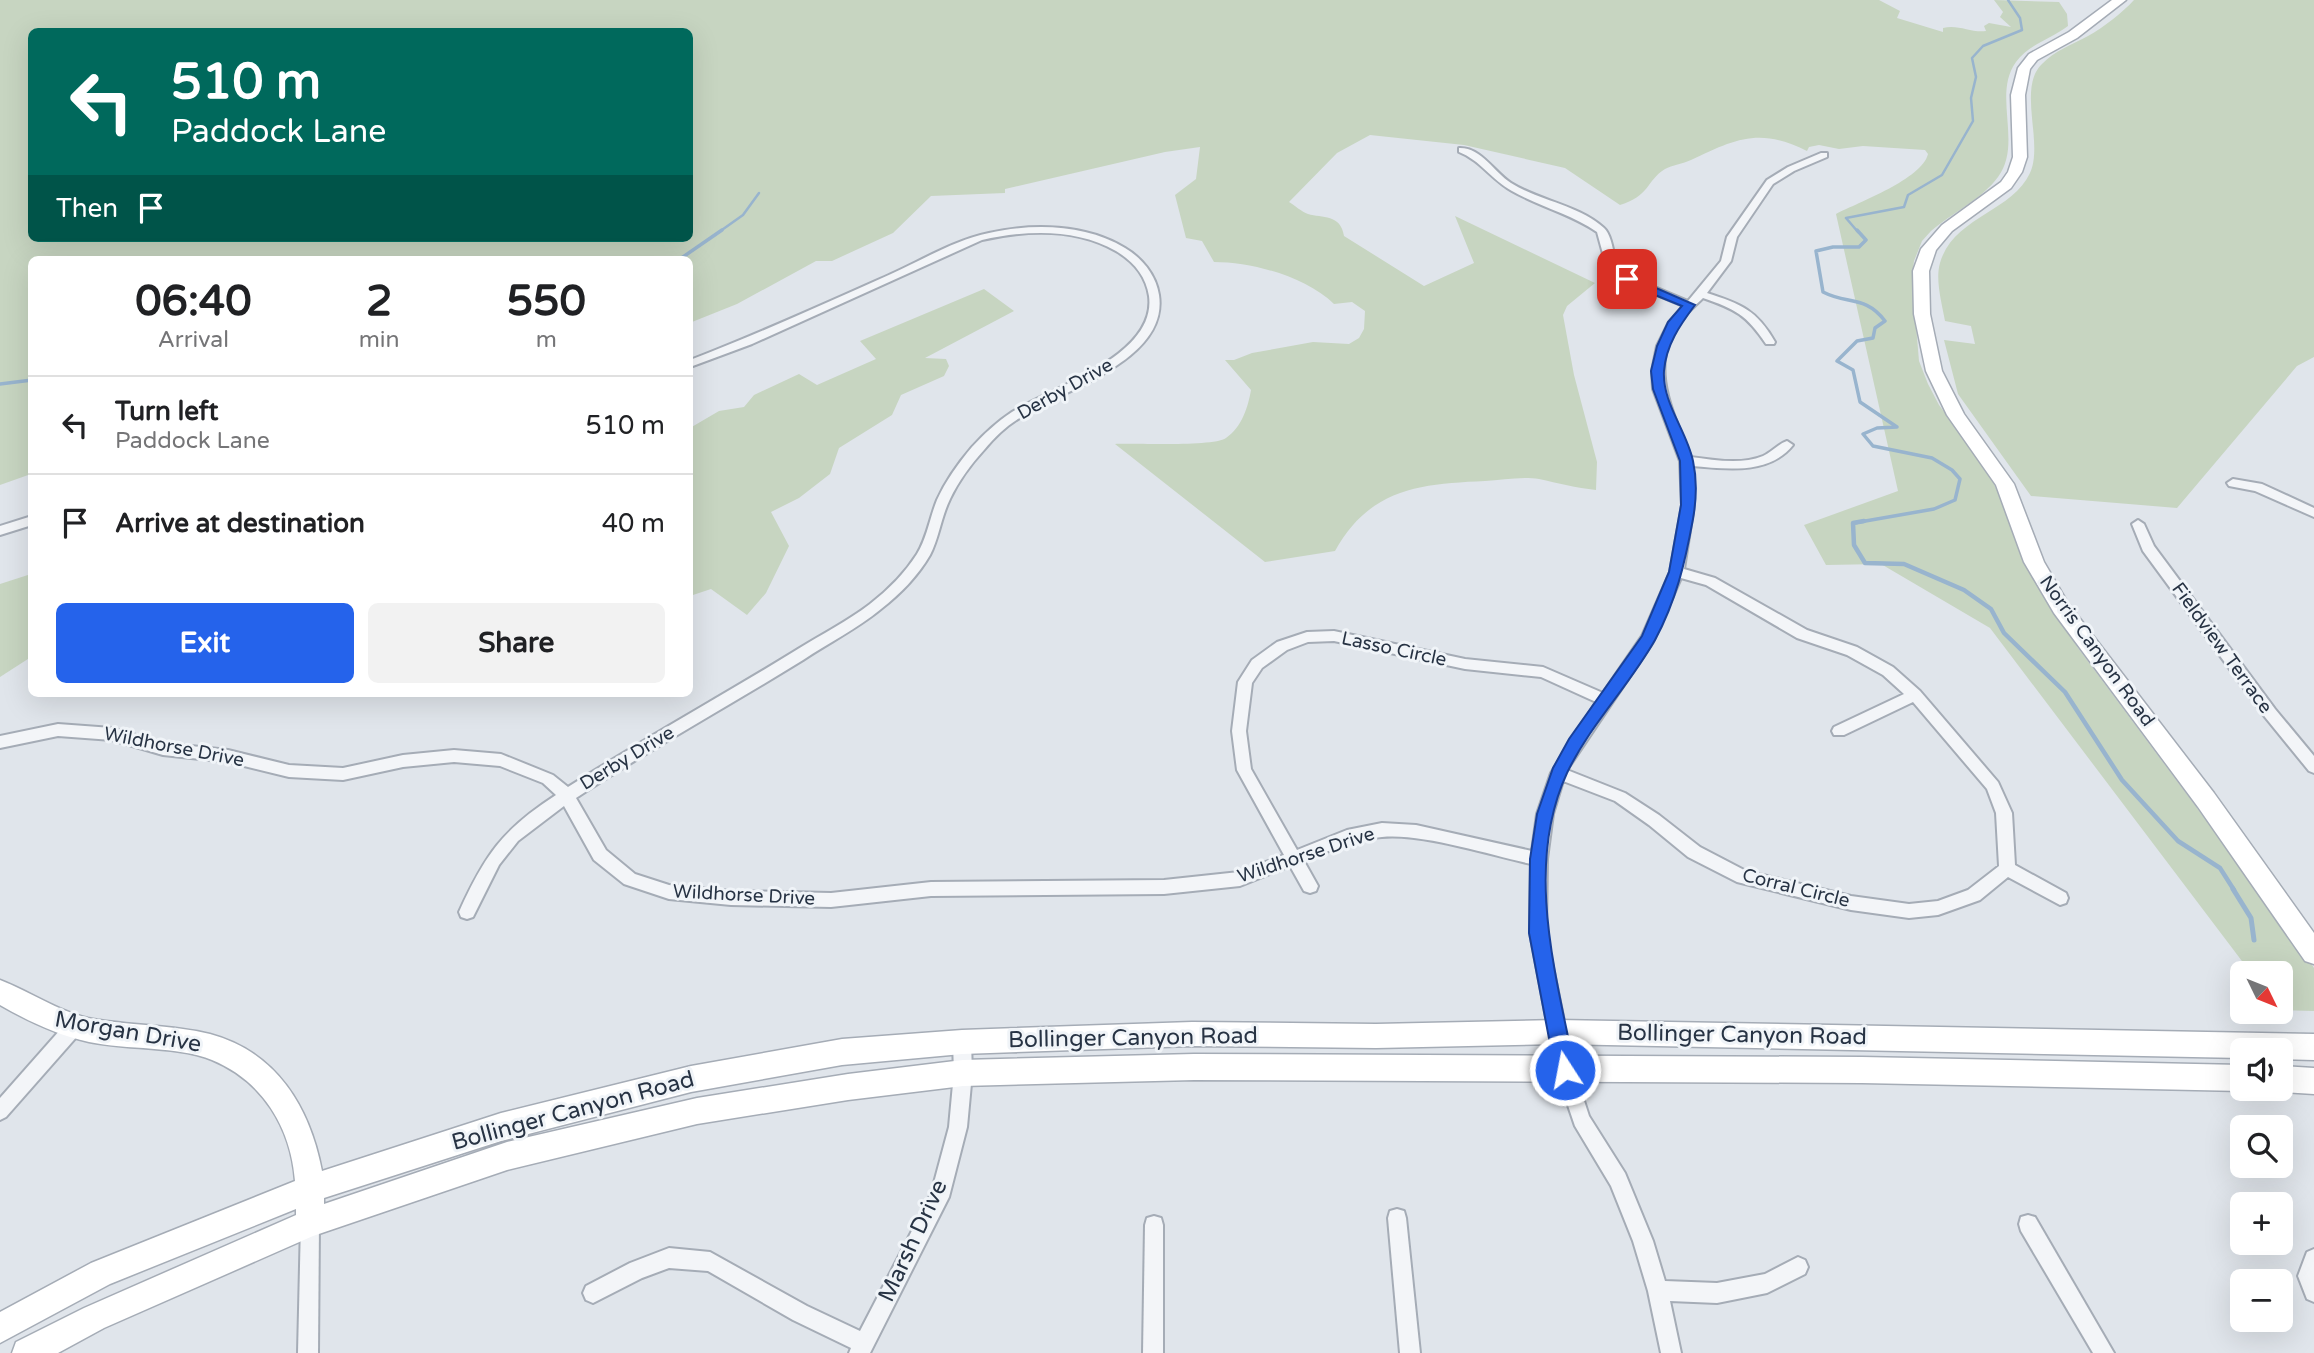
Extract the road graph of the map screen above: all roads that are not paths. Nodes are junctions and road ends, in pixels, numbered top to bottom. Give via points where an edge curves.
1 (2120, 0) edge
2 (1462, 150) dead end
3 (1824, 155) dead end
4 (1702, 294) junction
5 (1689, 305) junction
6 (1770, 342) dead end
7 (693, 363) edge
8 (1787, 445) dead end
9 (1686, 461) junction
10 (2233, 483) dead end
11 (2314, 513) edge
12 (28, 521) edge
13 (2138, 524) dead end
14 (0, 531) edge
15 (1676, 572) junction
16 (1915, 695) junction
17 (1607, 701) junction
18 (1839, 731) dead end
19 (0, 742) edge
20 (2314, 767) edge
21 (1559, 773) junction
22 (566, 795) junction
23 (1296, 858) junction
24 (1539, 859) junction
25 (2007, 869) junction
26 (1310, 886) dead end
27 (2060, 898) dead end
28 (467, 912) dead end
29 (2314, 953) edge
30 (0, 992) edge
31 (75, 1027) junction
32 (1558, 1032) junction
33 (962, 1042) junction
34 (2314, 1046) edge
35 (1565, 1070) junction
36 (962, 1073) junction
37 (2230, 1078) edge
38 (2293, 1080) edge
39 (2314, 1081) edge
40 (0, 1111) edge
41 (312, 1189) junction
42 (1397, 1218) dead end
43 (310, 1223) junction
44 (2028, 1224) dead end
45 (1154, 1225) dead end
46 (2314, 1259) edge
47 (1798, 1267) dead end
48 (1658, 1292) junction
49 (2314, 1292) edge
50 (593, 1293) dead end
51 (0, 1328) edge
52 (861, 1348) edge
53 (27, 1353) edge
54 (308, 1353) edge
55 (1153, 1353) edge
56 (1410, 1353) edge
57 (1671, 1353) edge
58 (2104, 1353) edge

1 - 29 main road, Norris Canyon Road via 2073,35 2033,57 2024,68 2018,95 2020,157 2015,172 2006,185 1947,228 1929,248 1921,271 1922,314 1934,371 1956,415 2005,484 2034,562 2061,608
2 - 5 street via 1481,158 1518,192 1576,215 1602,231 1612,270
3 - 4 street via 1770,183 1732,237 1726,261
4 - 5 street
4 - 6 street via 1750,313
5 - 9 street via 1674,322 1658,371 1659,389
7 - 22 street, Derby Drive via 979,238 1020,230 1074,234 1114,246 1144,268 1155,293 1155,307 1142,337 1128,351 1014,416 973,454 944,498 923,554 899,586 874,608
8 - 9 street via 1763,462
9 - 15 street via 1688,505
10 - 11 street via 2258,487
12 - 14 street
13 - 20 street, Fieldview Terrace via 2148,548
15 - 16 street via 1710,581 1802,634 1852,651 1888,671
15 - 17 street via 1648,638
16 - 18 street
16 - 25 street via 1993,786 2004,813
17 - 21 street
17 - 23 street, Lasso Circle via 1543,672 1465,664 1334,636 1307,637 1282,646 1257,664 1245,682 1239,731 1244,770
19 - 22 street, Wildhorse Drive via 58,730 112,734 163,749 228,756 289,771 343,774 454,756 501,760 548,779
21 - 24 street via 1545,814
21 - 25 street, Corral Circle via 1620,797 1694,852 1743,877 1851,903 1909,911 1938,908 1974,895
22 - 23 street, Wildhorse Drive via 600,855 631,879 669,892 731,898 831,900 932,889 1164,887 1240,879
22 - 28 street, Derby Drive via 513,836 493,860
23 - 24 street, Wildhorse Drive via 1347,837 1382,830 1416,832
23 - 26 street, Lasso Circle
24 - 32 street via 1538,933
25 - 27 street
30 - 31 main road, Morgan Drive via 42,1016
31 - 40 street
31 - 41 main road, Morgan Drive via 212,1047 255,1069 285,1100 299,1130
32 - 33 main road, Bollinger Canyon Road via 1192,1034
32 - 34 main road, Bollinger Canyon Road
32 - 35 street
33 - 36 street, Marsh Drive
33 - 41 main road, Bollinger Canyon Road via 842,1052 691,1079 501,1127
35 - 36 main road, Bollinger Canyon Road via 1194,1067
35 - 37 main road, Bollinger Canyon Road
35 - 48 street via 1581,1120 1618,1180
36 - 43 main road, Bollinger Canyon Road via 697,1111 506,1156
36 - 52 street, Marsh Drive via 958,1127 940,1197
38 - 39 main road
41 - 43 main road, Morgan Drive
41 - 51 main road, Bollinger Canyon Road via 101,1273
42 - 56 street
43 - 53 main road, Bollinger Canyon Road via 94,1318
43 - 54 street
44 - 58 street
45 - 55 street
46 - 49 street via 2308,1276
47 - 48 street via 1767,1283 1717,1293
48 - 57 street
50 - 52 street via 669,1258 710,1262

